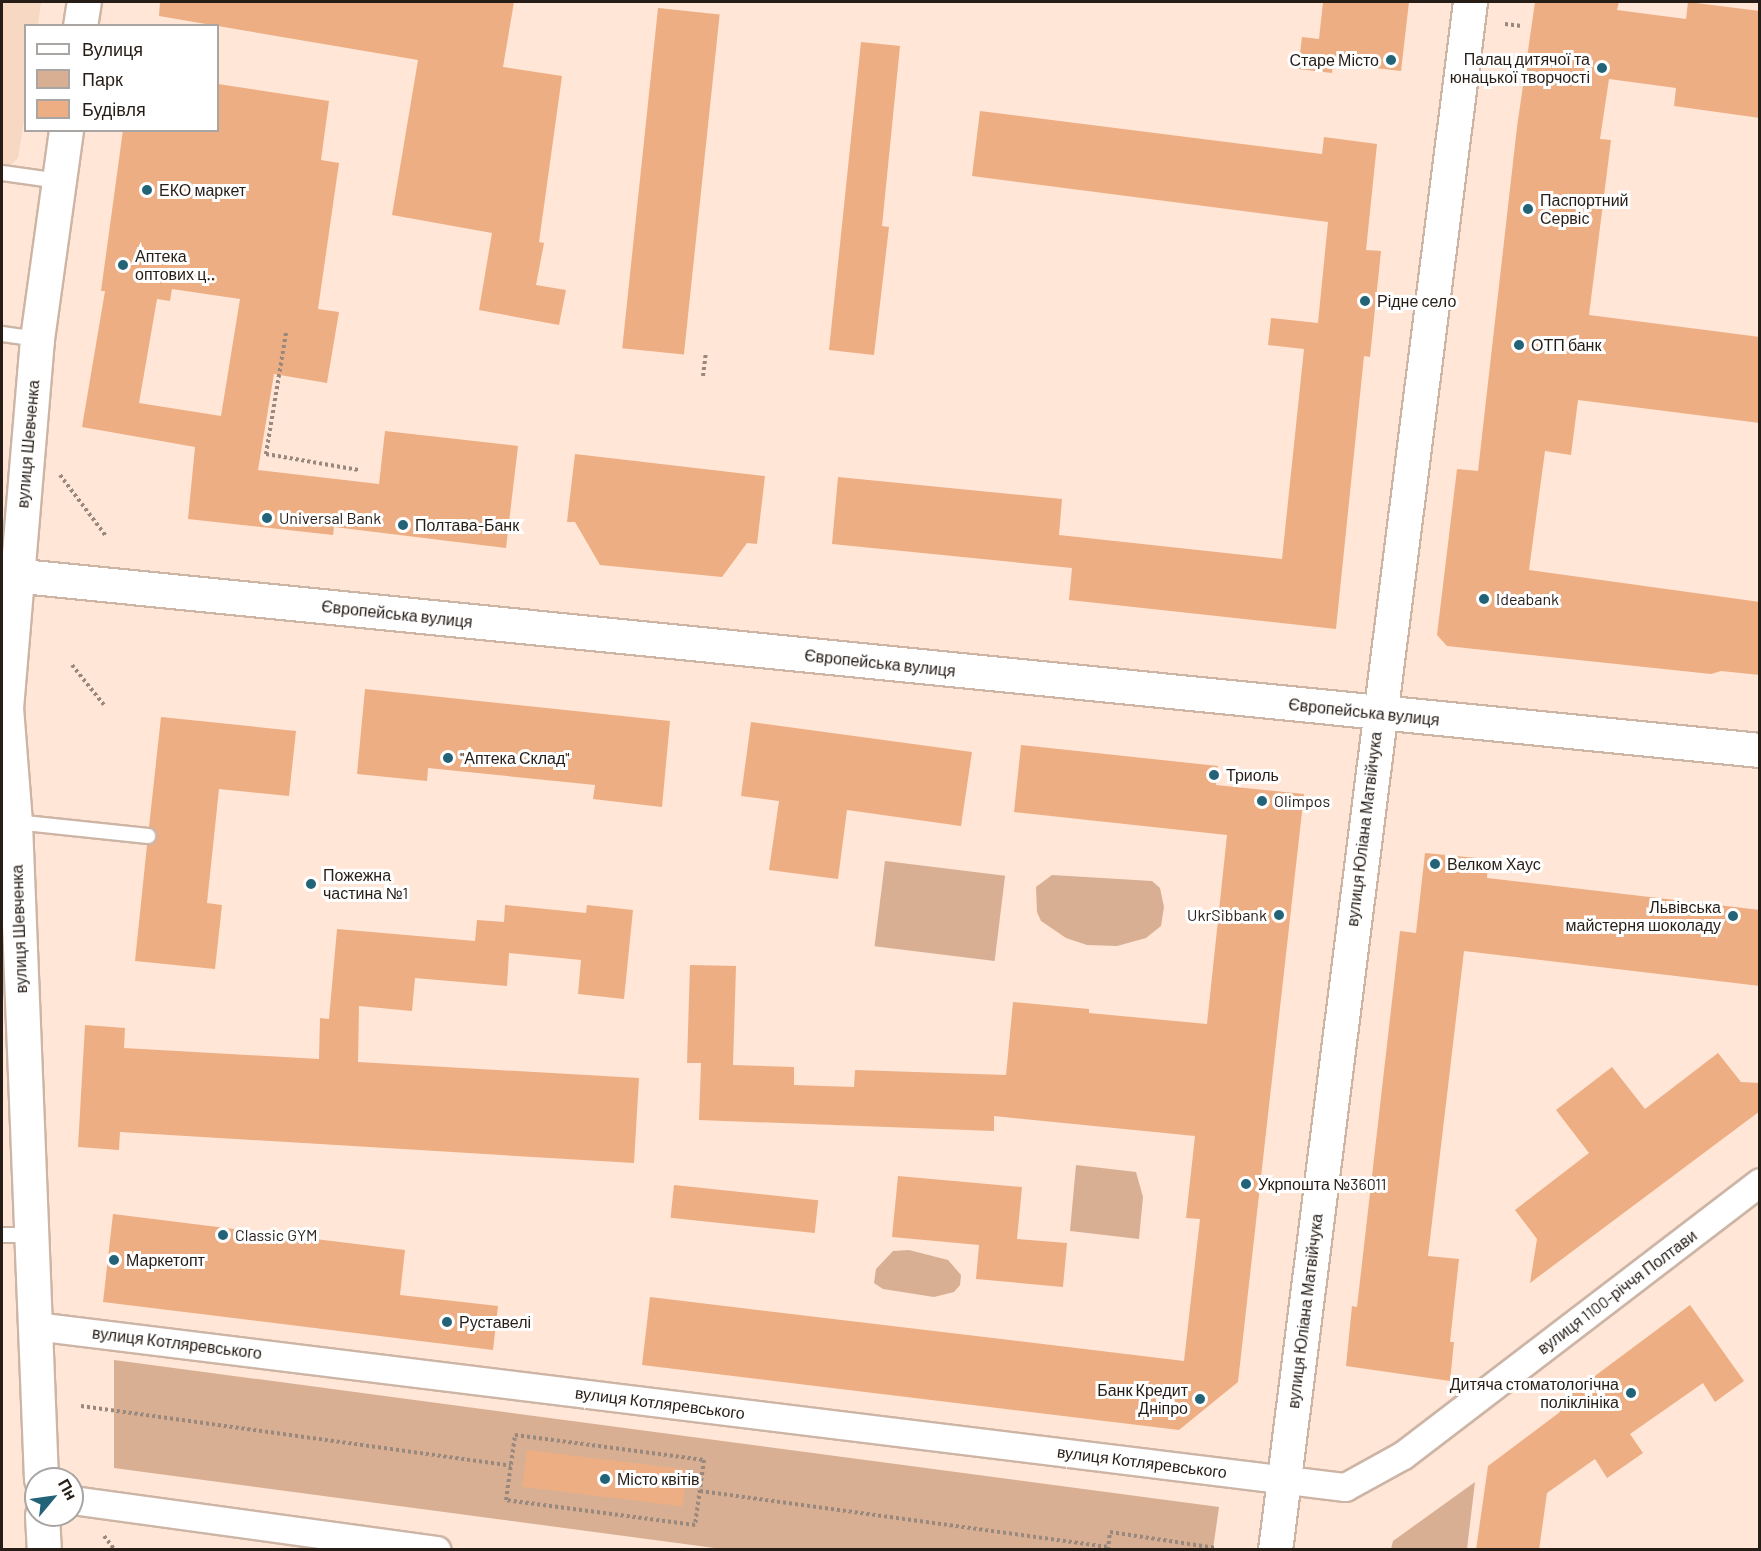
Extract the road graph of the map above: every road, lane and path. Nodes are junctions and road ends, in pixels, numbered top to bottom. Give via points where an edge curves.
1 (84, 2) edge
2 (1470, 2) edge
3 (80, 24) edge
4 (1504, 24) dead end
5 (1522, 26) dead end
6 (66, 132) edge
7 (2, 173) edge
8 (59, 181) junction
9 (286, 333) dead end
10 (2, 334) edge
11 (37, 339) junction
12 (706, 352) dead end
13 (703, 376) dead end
14 (359, 470) dead end
15 (58, 472) dead end
16 (106, 536) dead end
17 (9, 575) edge
18 (72, 665) dead end
19 (104, 705) dead end
20 (1378, 713) junction
21 (1760, 750) edge
22 (15, 822) junction
23 (148, 836) dead end
24 (1760, 1182) edge
25 (16, 1235) edge
26 (35, 1326) junction
27 (81, 1406) dead end
28 (511, 1466) junction
29 (41, 1467) edge
30 (1285, 1479) junction
31 (700, 1491) junction
32 (84, 1502) edge
33 (43, 1527) edge
34 (1108, 1548) edge
35 (1216, 1548) edge
36 (44, 1550) edge
37 (437, 1550) edge
38 (1275, 1550) edge

1 - 3 street
2 - 20 street, вулиця Юліана Матвійчука
4 - 5 path
6 - 8 street, вулиця Шевченка
7 - 8 lane
8 - 11 street, вулиця Шевченка
9 - 14 path via 266,454
10 - 11 lane
11 - 17 street, вулиця Шевченка
12 - 13 path
15 - 16 path
17 - 20 street, Європейська вулиця
17 - 22 street, вулиця Шевченка via 6,708
18 - 19 path
20 - 21 street, Європейська вулиця
20 - 30 street, вулиця Юліана Матвійчука
22 - 23 lane
22 - 25 street, вулиця Шевченка
24 - 30 street, вулиця 1100-річчя Полтави via 1403,1455 1345,1487
25 - 26 street, вулиця Шевченка
26 - 29 street, вулиця Шевченка
26 - 30 street, вулиця Котляревського
27 - 28 path
28 - 31 path via 515,1436 704,1460
28 - 31 path via 506,1500 695,1526
30 - 38 street, вулиця Юліана Матвійчука
31 - 34 path
32 - 37 street
33 - 36 street
34 - 35 path via 1110,1532

